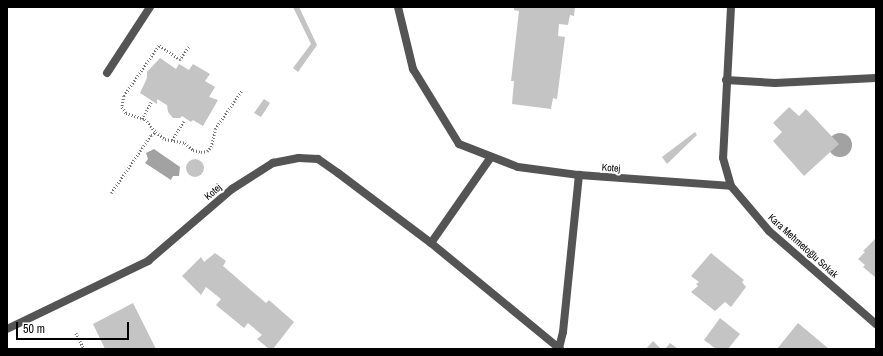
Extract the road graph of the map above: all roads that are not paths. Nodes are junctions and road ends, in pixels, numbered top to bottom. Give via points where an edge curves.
1 (150, 7) edge
2 (398, 7) edge
3 (731, 7) edge
4 (107, 73) dead end
5 (876, 78) edge
6 (726, 80) junction
7 (492, 157) junction
8 (579, 175) junction
9 (731, 186) junction
10 (431, 243) junction
11 (876, 324) edge
12 (7, 329) edge
13 (560, 348) edge

1 - 4 street
2 - 7 street, Kotej via 413,69 459,144
3 - 6 street, Kara Mehmetoğlu Sokak
5 - 6 street via 775,83
6 - 9 street, Kara Mehmetoğlu Sokak via 723,158
7 - 8 street, Kotej via 518,168
7 - 10 street
8 - 9 street, Kotej
8 - 13 street
9 - 11 street, Kara Mehmetoğlu Sokak via 769,231
10 - 12 street, Kotej via 318,159 299,158 273,163 232,189 148,261
10 - 13 street, Kotej

